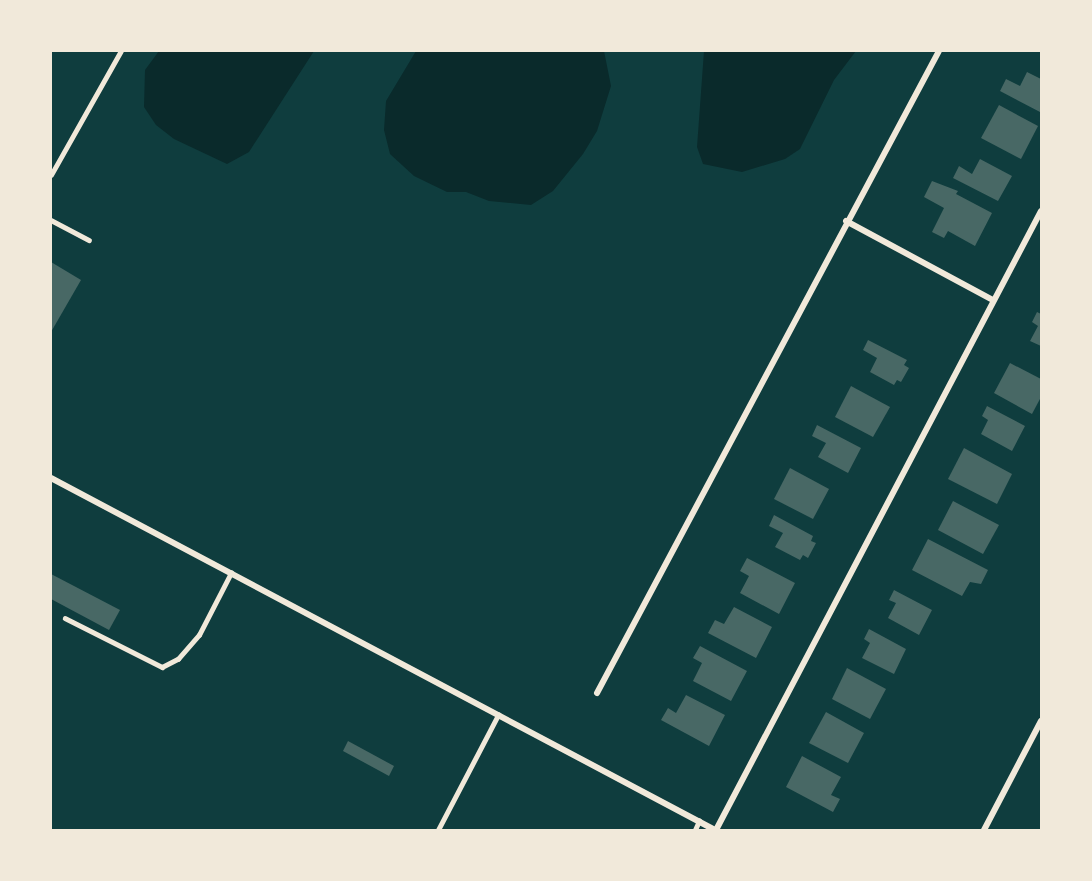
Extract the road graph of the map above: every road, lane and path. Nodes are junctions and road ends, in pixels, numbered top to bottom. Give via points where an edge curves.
1 (122, 51) edge
2 (939, 51) edge
3 (51, 175) edge
4 (1041, 211) edge
5 (51, 220) edge
6 (846, 221) junction
7 (89, 240) dead end
8 (993, 300) junction
9 (51, 478) edge
10 (231, 573) junction
11 (65, 618) dead end
12 (597, 693) dead end
13 (498, 715) junction
14 (1041, 721) edge
15 (699, 821) junction
16 (438, 830) edge
17 (695, 830) edge
18 (716, 830) edge
19 (984, 830) edge

1 - 3 lane
2 - 6 street
4 - 8 street
5 - 7 lane
6 - 8 street
6 - 12 street
8 - 18 street
9 - 10 street
10 - 11 lane via 199,635 178,659 162,667
10 - 13 street
13 - 15 street
13 - 16 lane
14 - 19 street
15 - 17 lane
15 - 18 street

